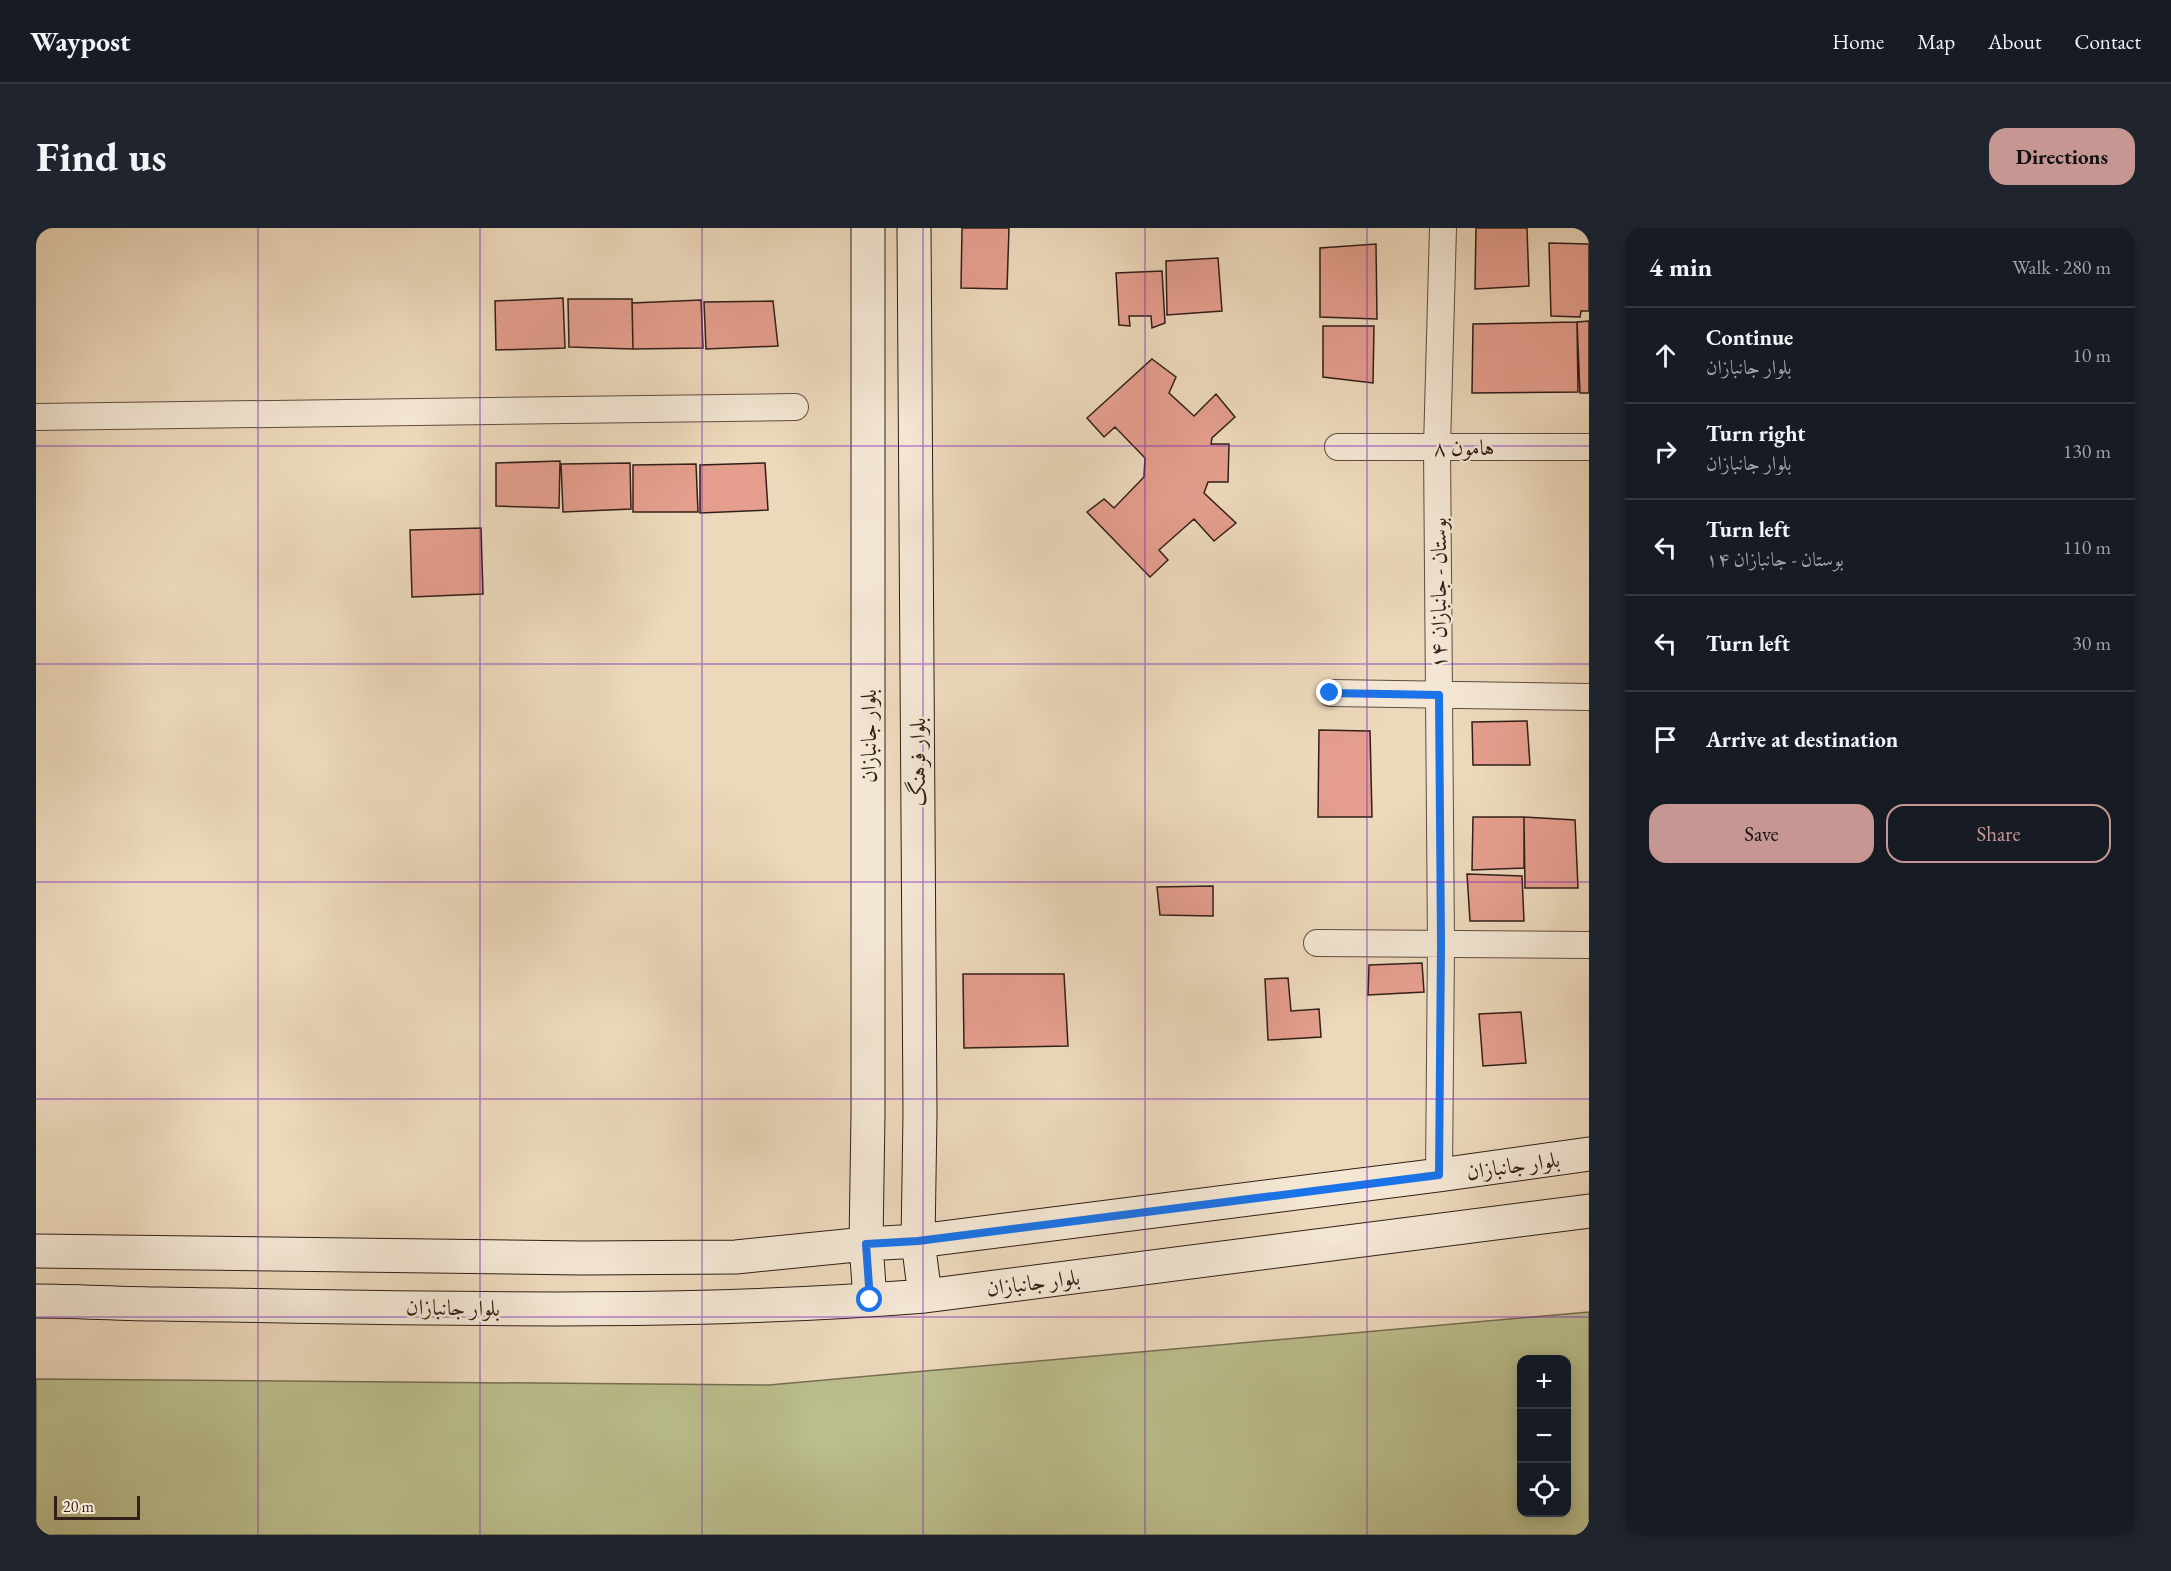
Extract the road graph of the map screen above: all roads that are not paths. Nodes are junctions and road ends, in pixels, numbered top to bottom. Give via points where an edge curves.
1 (868, 228) edge
2 (914, 228) edge
3 (1443, 228) edge
4 (795, 407) dead end
5 (36, 417) edge
6 (1338, 447) dead end
7 (1437, 447) junction
8 (1589, 447) edge
9 (1330, 693) dead end
10 (1439, 695) junction
11 (1589, 697) edge
12 (1317, 943) dead end
13 (1441, 944) junction
14 (1589, 945) edge
15 (868, 1114) junction
16 (920, 1114) junction
17 (1589, 1154) edge
18 (1439, 1175) junction
19 (1589, 1211) edge
20 (918, 1241) junction
21 (866, 1244) junction
22 (36, 1251) edge
23 (161, 1252) junction
24 (925, 1296) junction
25 (870, 1300) junction
26 (36, 1301) edge
27 (160, 1304) junction

1 - 15 street, بلوار جانبازان
2 - 16 street, بلوار فرهنگ
3 - 7 street, بوستان - جانبازان ۱۴
4 - 5 street
6 - 7 street, هامون ۸
7 - 8 street, هامون ۸
7 - 10 street, بوستان - جانبازان ۱۴
9 - 10 street
10 - 11 street
10 - 13 street, بوستان - جانبازان ۱۴
12 - 13 street
13 - 14 street
13 - 18 street, بوستان - جانبازان ۱۴
15 - 16 street via 882,1131 893,1133 914,1124
15 - 21 street, بلوار جانبازان
16 - 20 street, بلوار فرهنگ
17 - 18 street, بلوار جانبازان
18 - 20 street, بلوار جانبازان
19 - 24 street, بلوار جانبازان
20 - 21 street, بلوار جانبازان
20 - 24 street, بلوار فرهنگ
21 - 23 street, بلوار جانبازان via 724,1257
21 - 25 street, بلوار جانبازان
22 - 23 street, بلوار جانبازان
23 - 27 street
24 - 25 street, بلوار جانبازان
25 - 27 street, بلوار جانبازان via 623,1309
26 - 27 street, بلوار جانبازان

